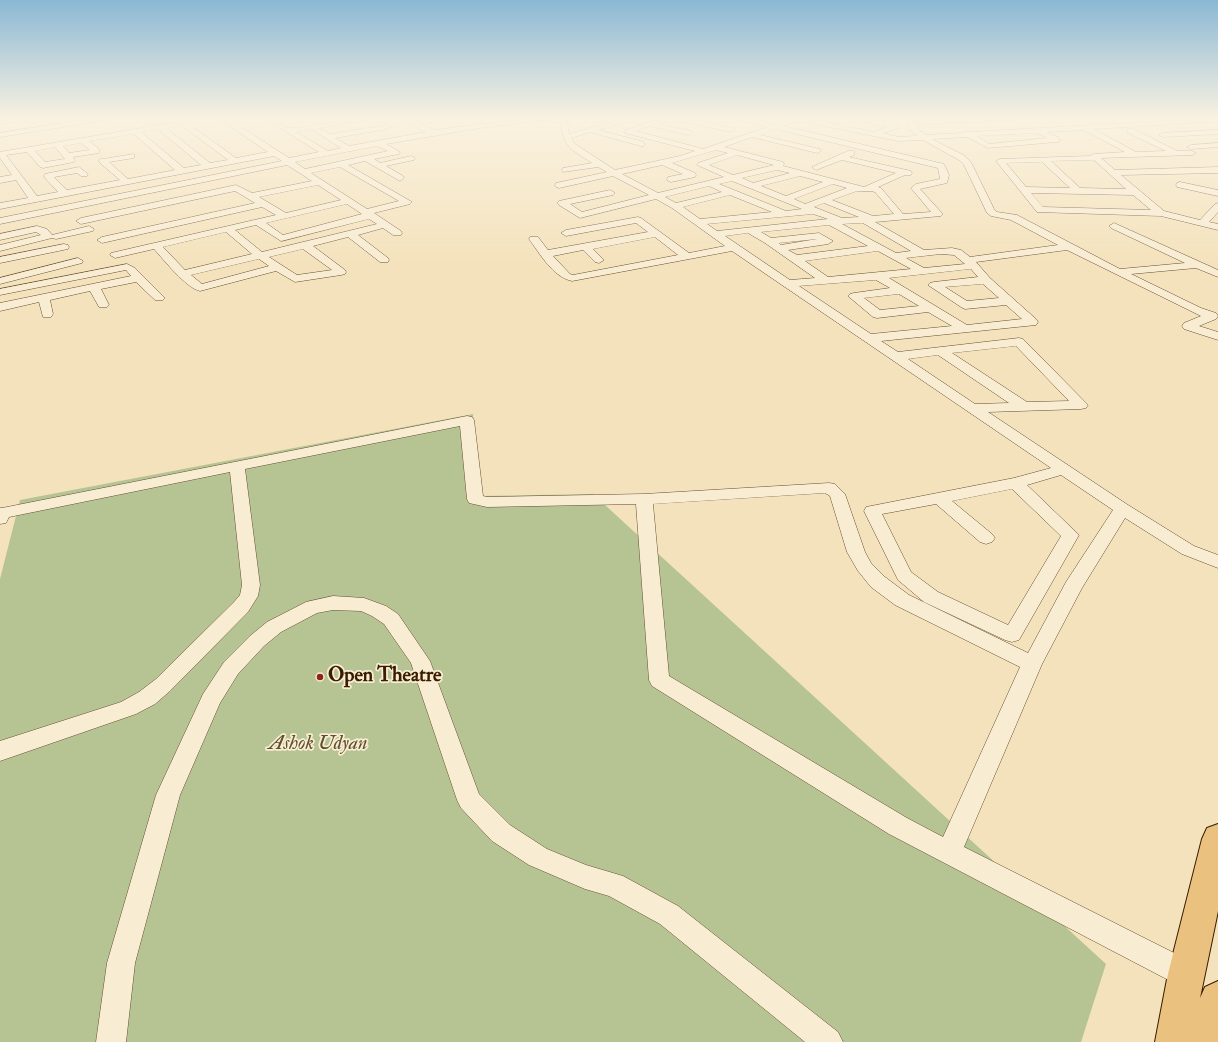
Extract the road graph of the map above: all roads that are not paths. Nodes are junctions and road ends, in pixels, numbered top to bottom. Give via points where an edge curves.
1 (941, 166) edge
2 (12, 167) edge
3 (109, 167) edge
4 (177, 167) edge
5 (205, 167) edge
6 (262, 167) edge
7 (296, 167) edge
8 (329, 167) edge
9 (346, 167) edge
10 (380, 167) edge
11 (585, 167) edge
12 (603, 167) edge
13 (642, 167) edge
14 (673, 167) edge
15 (707, 167) edge
16 (721, 167) edge
17 (776, 167) edge
18 (781, 167) edge
19 (815, 167) edge
20 (869, 167) edge
21 (880, 167) edge
22 (969, 167) edge
23 (1005, 167) edge
24 (1052, 167) edge
25 (1106, 167) edge
26 (14, 169) junction
27 (112, 169) junction
28 (712, 169) junction
29 (566, 170) dead end
30 (861, 170) dead end
31 (1218, 170) edge
32 (182, 171) junction
33 (829, 171) dead end
34 (0, 172) edge
35 (303, 172) junction
36 (91, 173) junction
37 (614, 173) junction
38 (1114, 173) junction
39 (803, 174) junction
40 (913, 174) junction
41 (731, 177) junction
42 (890, 179) junction
43 (0, 180) edge
44 (53, 180) junction
45 (865, 180) dead end
46 (126, 181) junction
47 (318, 182) junction
48 (709, 182) junction
49 (831, 182) junction
50 (944, 182) junction
51 (375, 183) junction
52 (31, 184) junction
53 (880, 184) junction
54 (559, 185) dead end
55 (1180, 185) dead end
56 (752, 186) junction
57 (919, 186) junction
58 (96, 187) junction
59 (690, 188) junction
60 (870, 188) junction
61 (158, 189) junction
62 (330, 189) junction
63 (850, 189) junction
64 (1024, 190) junction
65 (766, 191) junction
66 (1078, 191) junction
67 (731, 192) junction
68 (1135, 192) junction
69 (64, 193) junction
70 (315, 193) dead end
71 (573, 193) dead end
72 (1218, 193) edge
73 (252, 196) junction
74 (656, 196) junction
75 (34, 199) junction
76 (786, 199) junction
77 (824, 200) junction
78 (348, 201) junction
79 (174, 202) junction
80 (299, 202) dead end
81 (758, 203) junction
82 (263, 204) junction
83 (0, 205) edge
84 (675, 206) junction
85 (744, 206) dead end
86 (1218, 206) edge
87 (806, 207) junction
88 (69, 208) junction
89 (143, 208) junction
90 (733, 209) dead end
91 (312, 210) junction
92 (603, 210) junction
93 (815, 211) junction
94 (1161, 213) junction
95 (368, 214) junction
96 (785, 214) junction
97 (28, 216) junction
98 (285, 216) junction
99 (900, 216) junction
100 (866, 217) junction
101 (194, 219) junction
102 (696, 220) junction
103 (0, 221) edge
104 (258, 222) junction
105 (836, 222) junction
106 (617, 223) junction
107 (1202, 223) junction
108 (335, 224) junction
109 (85, 225) junction
110 (385, 225) junction
111 (1114, 226) dead end
112 (160, 227) junction
113 (1218, 227) edge
114 (37, 229) junction
115 (228, 229) junction
116 (750, 230) junction
117 (271, 232) junction
118 (397, 233) dead end
119 (566, 233) dead end
120 (350, 234) junction
121 (656, 234) junction
122 (715, 234) junction
123 (0, 237) edge
124 (52, 237) junction
125 (281, 238) junction
126 (534, 239) dead end
127 (102, 240) junction
128 (620, 241) junction
129 (769, 241) junction
130 (156, 245) junction
131 (305, 245) junction
132 (64, 247) junction
133 (735, 247) junction
134 (1068, 247) junction
135 (0, 248) edge
136 (251, 248) junction
137 (779, 248) junction
138 (879, 248) junction
139 (922, 253) junction
140 (545, 254) junction
141 (592, 254) junction
142 (827, 254) junction
143 (115, 255) junction
144 (261, 256) junction
145 (687, 256) junction
146 (895, 256) junction
147 (794, 258) junction
148 (0, 260) edge
149 (384, 260) dead end
150 (78, 261) junction
151 (971, 263) junction
152 (839, 264) dead end
153 (1195, 265) junction
154 (127, 267) junction
155 (277, 267) junction
156 (922, 271) junction
157 (1119, 272) junction
158 (89, 274) junction
159 (183, 274) junction
160 (1218, 274) edge
161 (878, 276) junction
162 (138, 278) junction
163 (825, 280) junction
164 (986, 280) junction
165 (0, 281) edge
166 (788, 284) junction
167 (94, 287) junction
168 (901, 290) junction
169 (0, 292) edge
170 (44, 297) junction
171 (159, 298) dead end
172 (1009, 301) junction
173 (104, 305) dead end
174 (0, 307) edge
175 (931, 308) junction
176 (47, 314) dead end
177 (1215, 315) edge
178 (965, 328) junction
179 (1218, 336) edge
180 (869, 338) junction
181 (940, 351) junction
182 (896, 356) junction
183 (1025, 407) junction
184 (972, 408) junction
185 (237, 465) junction
186 (1062, 470) junction
187 (1016, 483) junction
188 (644, 499) junction
189 (940, 499) junction
190 (1122, 509) junction
191 (0, 519) edge
192 (986, 538) dead end
193 (1218, 562) edge
194 (1032, 664) junction
195 (0, 751) edge
196 (1218, 839) edge
197 (949, 852) junction
198 (1186, 974) junction
199 (1218, 1000) edge
200 (111, 1042) edge
201 (828, 1042) edge
202 (1174, 1042) edge
203 (1210, 1042) edge

1 - 50 street
2 - 26 street
3 - 27 street
4 - 32 street
5 - 32 street
6 - 61 street
7 - 35 street
8 - 35 street
9 - 51 street
10 - 51 street via 400,178
11 - 29 street
12 - 37 street
13 - 37 street
14 - 59 street via 692,175 668,177
15 - 28 street
16 - 28 street
17 - 41 street
18 - 39 street
19 - 33 street
20 - 30 street
21 - 40 street
22 - 134 street via 990,211 1014,217
23 - 64 street
24 - 66 street
25 - 38 street
26 - 34 street
26 - 43 street
26 - 52 street
27 - 36 street
27 - 46 street
28 - 41 street
31 - 38 street
32 - 46 street via 151,174
35 - 47 street
36 - 44 street via 79,170 48,176
36 - 58 street
37 - 54 street
37 - 74 street
38 - 68 street
39 - 49 street
39 - 56 street
39 - 65 street
40 - 42 street
40 - 50 street
41 - 48 street
41 - 56 street
42 - 53 street
42 - 57 street
44 - 52 street
44 - 69 street
45 - 53 street
46 - 58 street
47 - 62 street
47 - 73 street
48 - 59 street
48 - 67 street
49 - 63 street
49 - 76 street
50 - 57 street
51 - 95 street via 407,202
52 - 75 street
53 - 60 street
55 - 72 street
56 - 65 street
57 - 99 street via 915,188 938,214
58 - 69 street
59 - 74 street
60 - 63 street
60 - 99 street via 878,190
61 - 79 street
61 - 88 street
62 - 70 street
62 - 78 street
63 - 77 street
63 - 100 street
64 - 66 street
64 - 94 street via 1040,210
65 - 76 street
66 - 68 street
67 - 81 street
67 - 84 street
68 - 94 street
69 - 75 street
71 - 92 street via 599,187 610,193 562,203 580,215
73 - 79 street via 236,188
73 - 82 street
74 - 84 street
74 - 92 street
75 - 83 street
76 - 87 street
77 - 87 street
77 - 100 street
78 - 91 street
78 - 95 street
79 - 89 street
79 - 101 street
80 - 91 street
81 - 85 street
81 - 96 street
82 - 98 street
82 - 101 street
84 - 102 street
86 - 107 street
87 - 93 street
88 - 97 street
88 - 109 street
89 - 109 street
89 - 112 street
90 - 102 street
91 - 98 street
92 - 106 street
93 - 96 street
93 - 105 street
94 - 107 street
95 - 108 street
95 - 110 street
96 - 102 street
97 - 103 street
97 - 114 street
98 - 104 street
99 - 100 street
100 - 105 street
100 - 139 street
101 - 112 street
102 - 122 street
104 - 115 street
104 - 117 street
105 - 116 street
105 - 138 street
106 - 119 street
106 - 121 street via 638,220
107 - 113 street
108 - 117 street via 326,219
108 - 125 street
109 - 124 street
109 - 127 street
110 - 118 street
110 - 120 street
111 - 153 street
112 - 127 street
114 - 123 street
114 - 124 street
115 - 130 street
115 - 136 street
116 - 122 street
116 - 129 street
117 - 125 street
120 - 131 street
120 - 149 street
121 - 128 street
121 - 145 street
122 - 133 street
124 - 132 street
124 - 135 street
125 - 136 street via 284,240
126 - 140 street
127 - 143 street
128 - 141 street
128 - 141 street via 631,248
129 - 137 street
129 - 137 street via 819,236 828,241
130 - 143 street
130 - 159 street
131 - 144 street
131 - 155 street via 341,272 298,280
132 - 148 street
132 - 150 street
133 - 145 street
133 - 166 street
134 - 151 street via 988,258
134 - 157 street
136 - 144 street
137 - 147 street
138 - 142 street
138 - 146 street
139 - 146 street
139 - 151 street via 949,250 960,252
140 - 141 street
140 - 145 street via 566,276 572,278
142 - 147 street
142 - 152 street
143 - 154 street
144 - 155 street
144 - 159 street
146 - 156 street
147 - 163 street
150 - 158 street
150 - 165 street
151 - 156 street
151 - 164 street
153 - 157 street
153 - 160 street
154 - 158 street
154 - 162 street
155 - 159 street via 200,288
156 - 161 street
157 - 177 street
158 - 169 street
161 - 163 street
161 - 168 street
162 - 167 street
162 - 171 street
163 - 166 street
164 - 172 street
164 - 172 street via 934,285 965,305
166 - 180 street
167 - 170 street
167 - 173 street
168 - 175 street
168 - 175 street via 854,296 877,314
170 - 174 street
170 - 176 street
172 - 178 street via 1032,322
175 - 178 street
177 - 179 street via 1188,326
178 - 180 street
180 - 182 street
181 - 182 street
181 - 183 street
181 - 183 street via 1019,342 1081,405
182 - 184 street
183 - 184 street
184 - 186 street
185 - 188 street via 467,420 475,498 487,502
185 - 191 street via 2,512
185 - 195 street via 251,585 241,607 147,698 128,708
186 - 187 street
186 - 190 street
187 - 189 street
187 - 189 street via 1070,535 1012,635 931,597 904,576 872,511
188 - 194 street via 829,488 837,494 856,552 864,567 878,582 902,600
188 - 197 street via 659,680 892,822
189 - 192 street
190 - 193 street via 1188,550
190 - 194 street via 1073,587
194 - 197 street
196 - 198 main road
197 - 198 street
198 - 202 main road
199 - 203 main road
200 - 201 street via 121,963 168,795 211,700 231,668 274,627 313,607 333,603 364,605 392,619 420,661 469,800 501,833 538,857 585,877 614,885 669,915

